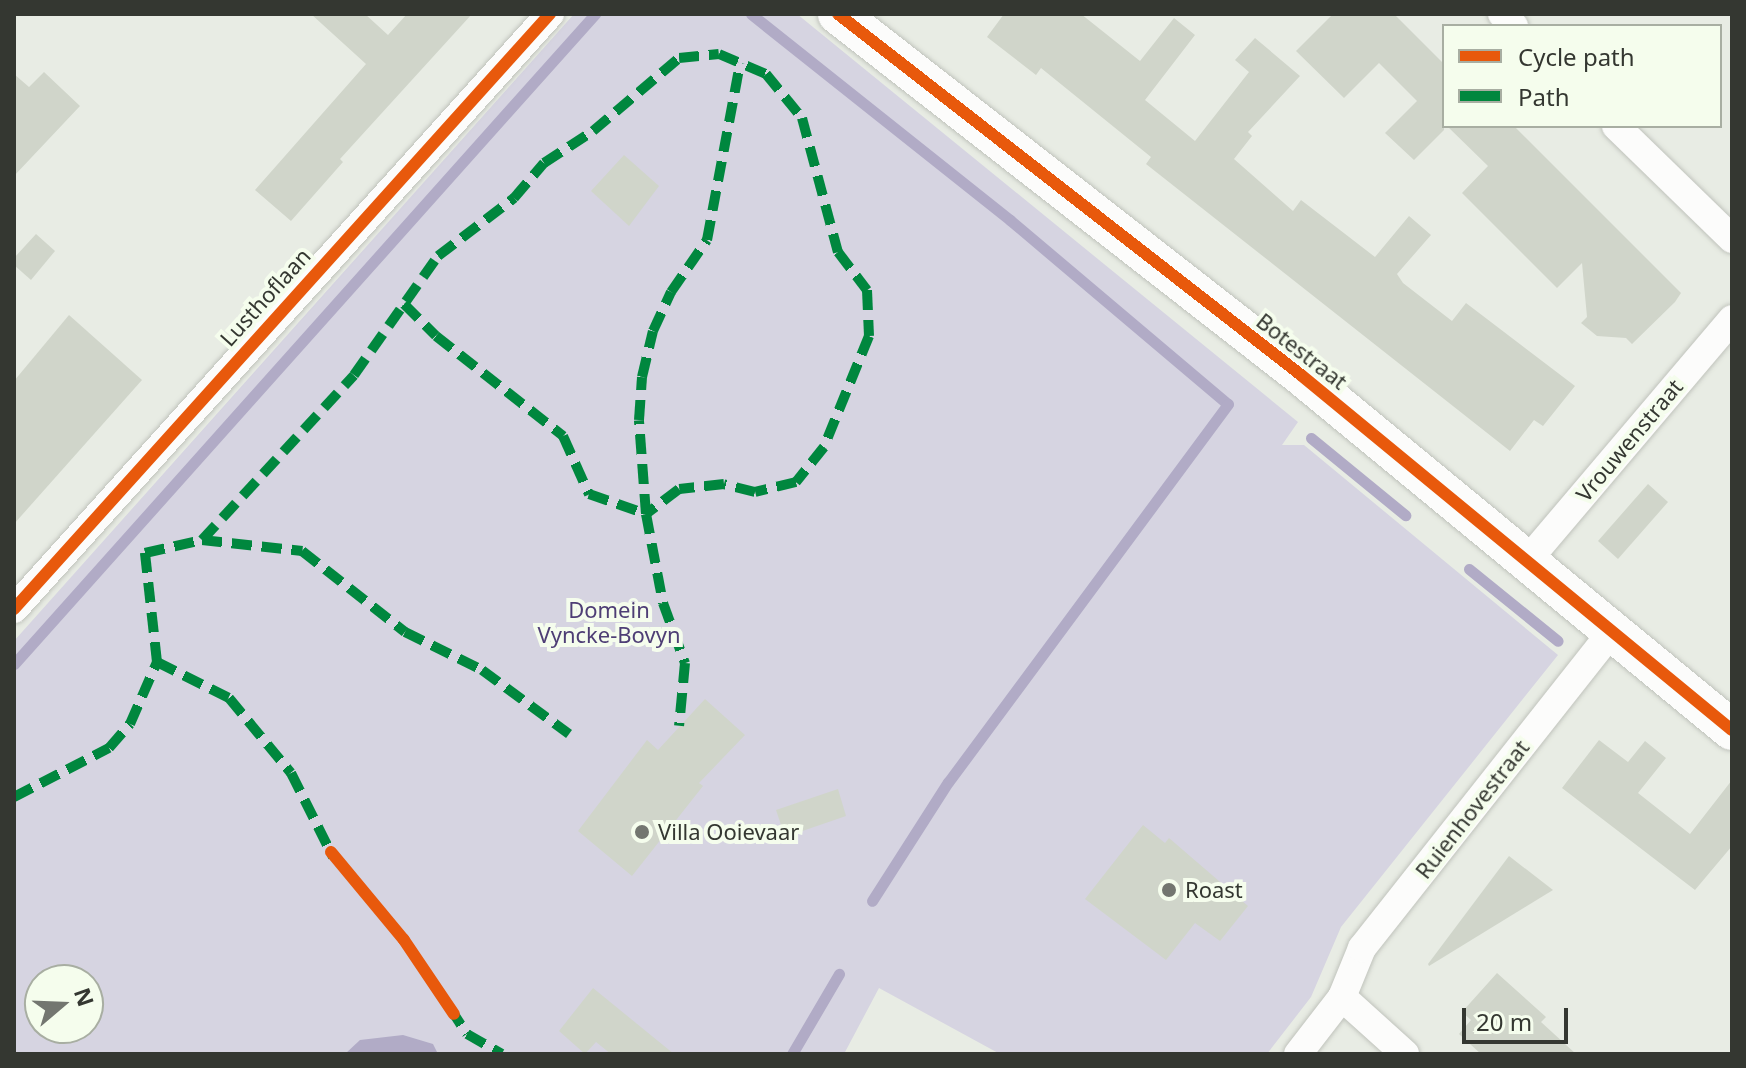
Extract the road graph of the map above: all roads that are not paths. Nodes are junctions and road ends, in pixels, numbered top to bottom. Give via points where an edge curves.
1 (550, 14) edge
2 (838, 14) edge
3 (1618, 128) edge
4 (1732, 239) edge
5 (1732, 319) edge
6 (1527, 561) junction
7 (14, 609) edge
8 (1614, 629) junction
9 (1732, 730) edge
10 (1342, 997) junction
11 (1298, 1054) edge
12 (1405, 1054) edge

1 - 7 street, Lusthoflaan
2 - 6 street, Botestraat via 1313,384
3 - 4 street
5 - 6 street, Vrouwenstraat
6 - 8 street, Botestraat
8 - 9 street, Botestraat
8 - 10 street, Ruienhovestraat via 1362,948
10 - 11 street, Ruienhovestraat
10 - 12 street

